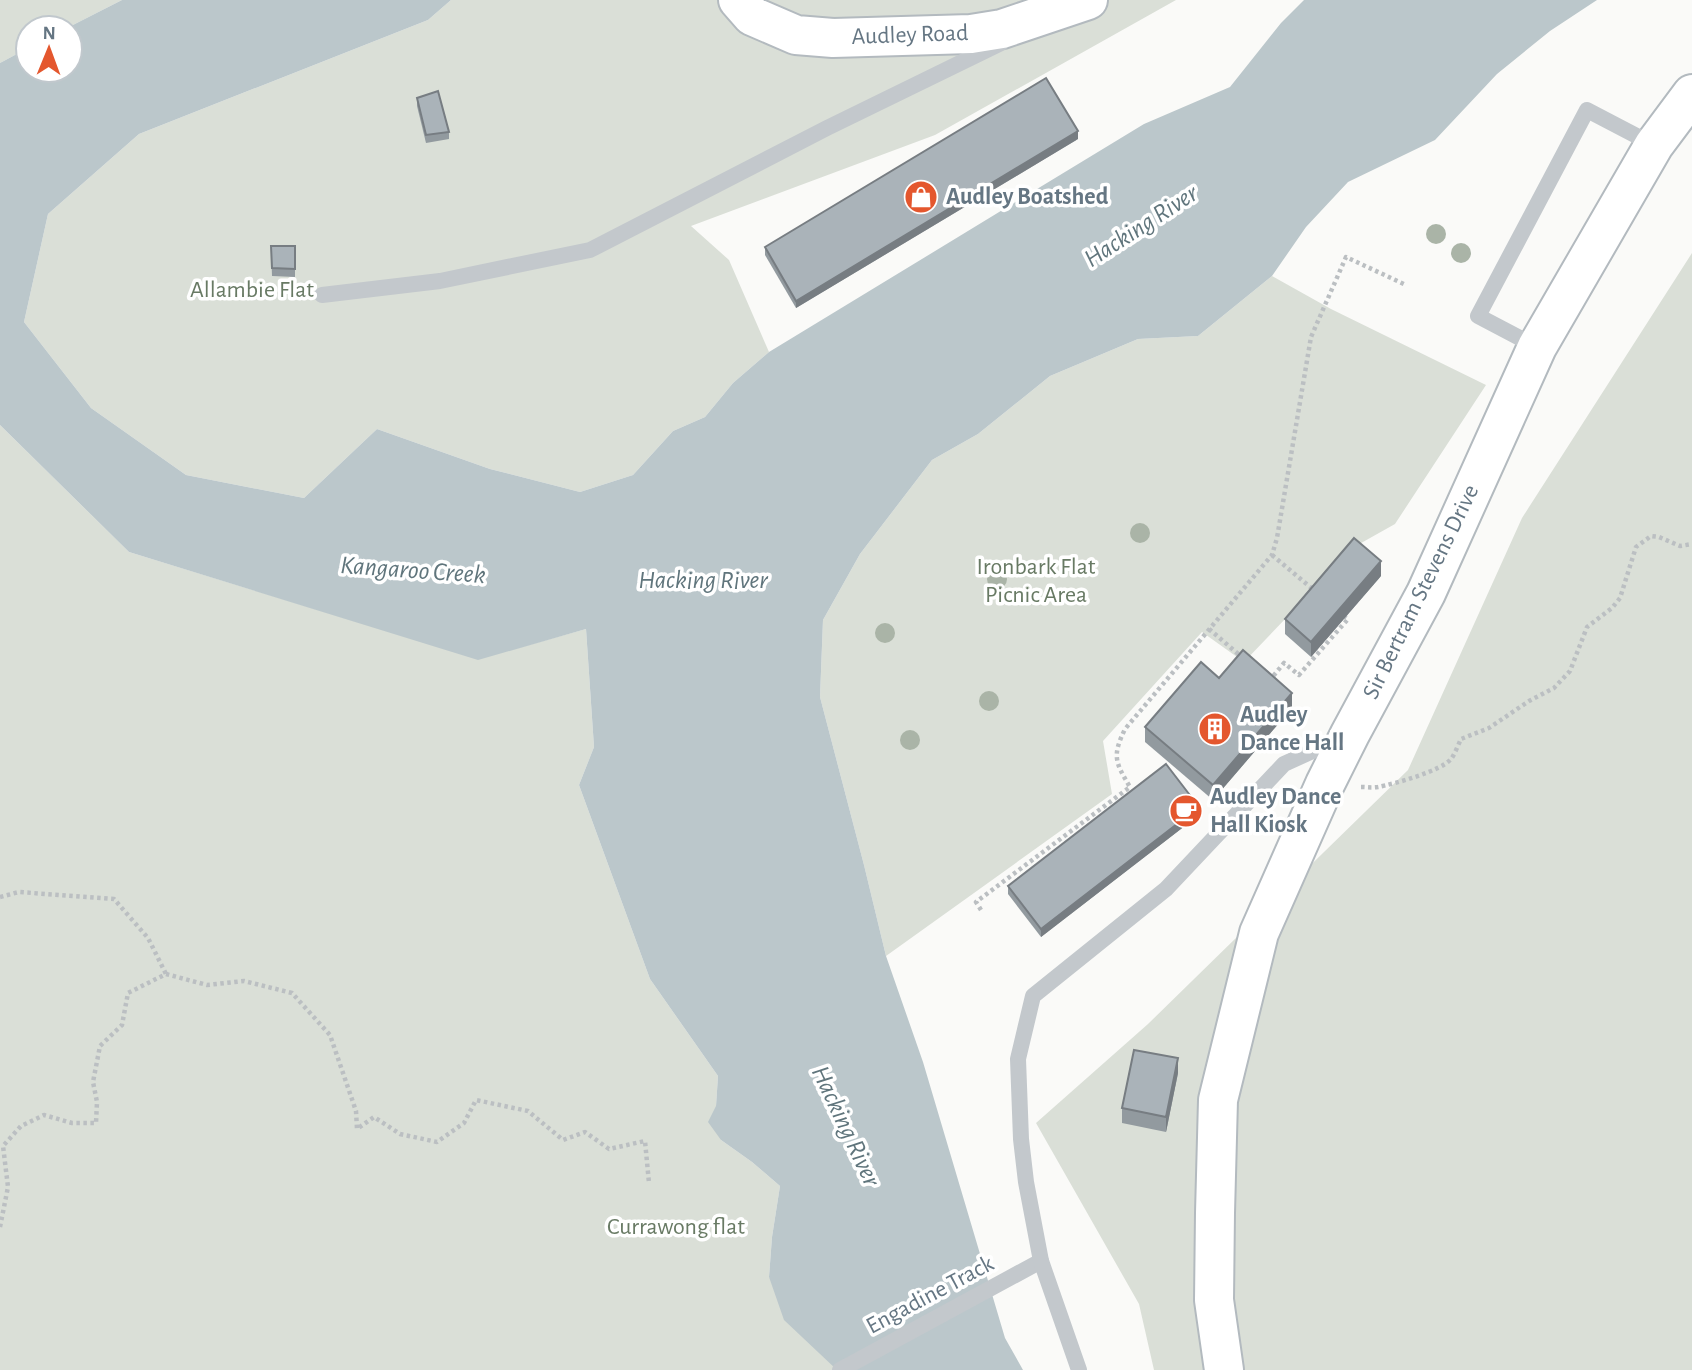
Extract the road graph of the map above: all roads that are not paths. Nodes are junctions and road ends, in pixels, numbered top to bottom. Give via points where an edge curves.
1 (738, 0) edge
2 (1086, 1) edge
3 (1692, 94) edge
4 (1654, 145) junction
5 (322, 296) dead end
6 (1536, 347) junction
7 (1350, 734) junction
8 (1041, 1261) junction
9 (840, 1370) edge
10 (1079, 1370) edge
11 (1224, 1370) edge

1 - 2 main road, Audley Road via 752,16 796,35 833,38 971,34 1002,29
2 - 5 lane via 590,250 440,281
3 - 4 main road, Sir Bertram Stevens Drive
4 - 6 main road, Sir Bertram Stevens Drive
4 - 6 lane via 1587,110 1478,316
6 - 7 main road, Sir Bertram Stevens Drive via 1426,593
7 - 8 lane via 1284,764 1166,889 1033,996 1017,1059 1021,1139
7 - 11 main road, Sir Bertram Stevens Drive via 1259,933 1218,1100 1214,1300
8 - 9 lane, Engadine Track
8 - 10 lane

